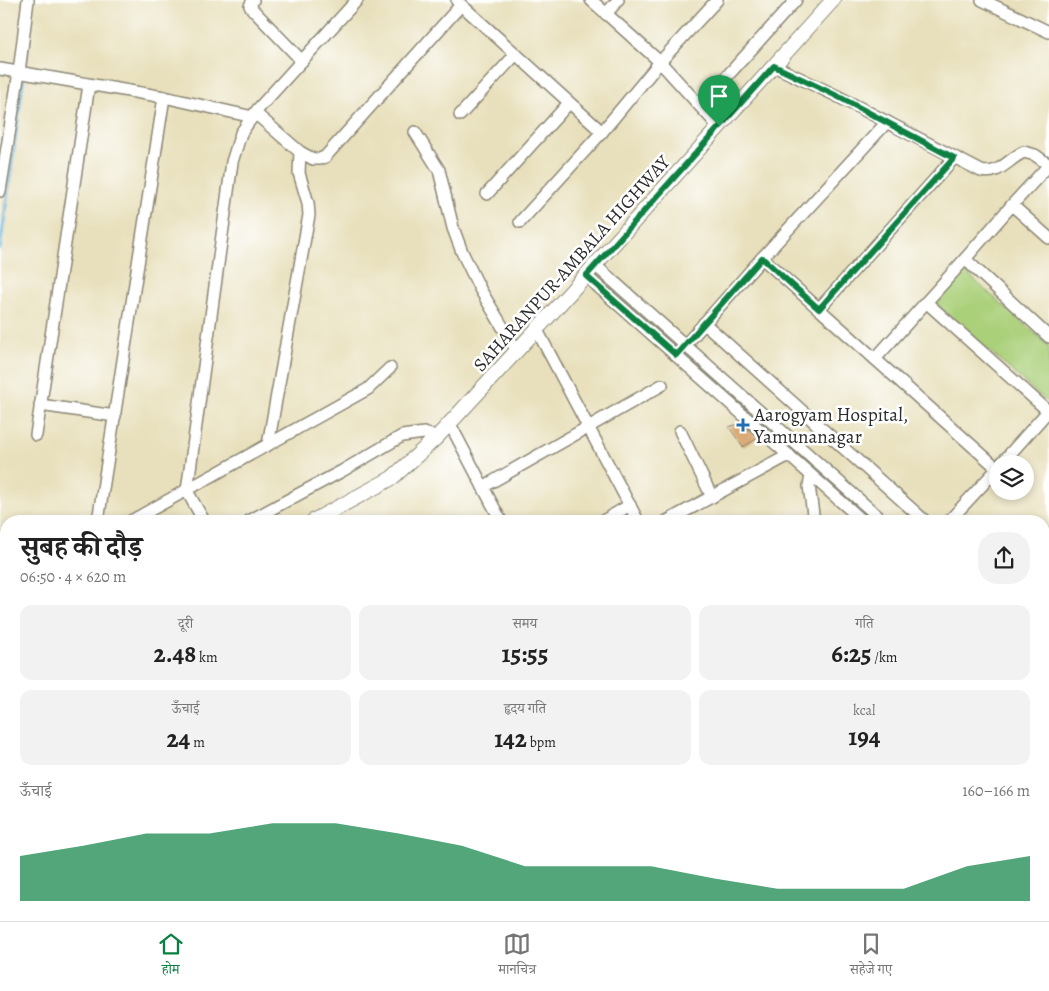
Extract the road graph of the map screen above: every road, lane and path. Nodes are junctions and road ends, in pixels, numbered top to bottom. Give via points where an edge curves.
1 (28, 0) edge
2 (253, 0) edge
3 (357, 0) edge
4 (591, 0) edge
5 (618, 0) edge
6 (716, 0) edge
7 (796, 0) edge
8 (833, 0) edge
9 (982, 0) edge
10 (458, 2) edge
11 (606, 14) junction
12 (1049, 32) edge
13 (516, 54) junction
14 (302, 61) junction
15 (660, 62) junction
16 (774, 66) junction
17 (0, 69) edge
18 (24, 73) junction
19 (89, 85) junction
20 (164, 97) junction
21 (569, 102) junction
22 (700, 106) junction
23 (254, 115) junction
24 (460, 115) dead end
25 (887, 122) junction
26 (719, 126) junction
27 (415, 132) dead end
28 (602, 132) junction
29 (300, 152) junction
30 (954, 158) junction
31 (1049, 165) edge
32 (0, 191) edge
33 (487, 194) dead end
34 (1012, 205) junction
35 (520, 222) dead end
36 (1049, 238) edge
37 (762, 258) junction
38 (966, 259) junction
39 (595, 265) junction
40 (586, 276) junction
41 (926, 302) junction
42 (819, 309) junction
43 (704, 323) junction
44 (537, 330) junction
45 (1049, 338) edge
46 (685, 345) junction
47 (517, 351) junction
48 (676, 355) junction
49 (876, 359) junction
50 (390, 368) dead end
51 (662, 385) dead end
52 (40, 405) junction
53 (1049, 410) edge
54 (115, 416) junction
55 (450, 424) junction
56 (589, 428) junction
57 (680, 431) dead end
58 (36, 435) dead end
59 (437, 437) junction
60 (268, 445) junction
61 (788, 455) junction
62 (1009, 455) edge
63 (989, 461) edge
64 (811, 476) junction
65 (989, 477) edge
66 (483, 487) junction
67 (187, 491) junction
68 (712, 497) junction
69 (630, 505) junction
70 (99, 515) edge
71 (142, 515) edge
72 (201, 515) edge
73 (260, 515) edge
74 (324, 515) edge
75 (498, 515) edge
76 (613, 515) edge
77 (635, 515) edge
78 (678, 515) edge
79 (813, 515) edge
80 (856, 515) edge
81 (876, 515) edge
82 (918, 515) edge
83 (954, 515) edge

1 - 18 street
2 - 14 street via 250,6 254,11
3 - 14 street
4 - 11 street
5 - 11 street
6 - 15 street
7 - 22 street
8 - 16 main road, SAHARANPUR-AMBALA HIGHWAY
9 - 12 street
10 - 13 street
10 - 29 street via 325,157 319,160
11 - 15 street
13 - 21 street
13 - 24 street
14 - 23 street
15 - 22 street
15 - 28 street
16 - 25 street
16 - 26 main road, SAHARANPUR-AMBALA HIGHWAY
17 - 18 street
18 - 19 street
18 - 32 street
19 - 20 street
19 - 52 street
20 - 23 street
20 - 54 street
21 - 28 street
21 - 33 street
22 - 26 street
23 - 29 street
23 - 67 street via 241,133 232,162
25 - 30 street
25 - 37 street
26 - 39 main road, SAHARANPUR-AMBALA HIGHWAY
27 - 47 street via 439,170 462,252 480,290
28 - 35 street
29 - 60 street via 299,173 309,215
30 - 31 street via 987,173 1024,152
30 - 42 street
31 - 34 street
34 - 36 street
34 - 38 street
37 - 42 street
37 - 43 street
38 - 41 street
38 - 45 street
39 - 40 main road, SAHARANPUR-AMBALA HIGHWAY
39 - 46 street
40 - 44 main road, SAHARANPUR-AMBALA HIGHWAY
40 - 48 street
41 - 49 street
41 - 53 street
42 - 49 street
43 - 46 street
43 - 82 street
44 - 47 main road, SAHARANPUR-AMBALA HIGHWAY
44 - 56 street
46 - 48 street
46 - 81 street
47 - 55 main road, SAHARANPUR-AMBALA HIGHWAY
48 - 61 street
49 - 63 street
50 - 60 street via 368,389
51 - 56 street
52 - 54 street
52 - 58 street
53 - 62 street
54 - 70 street
55 - 59 main road, SAHARANPUR-AMBALA HIGHWAY
55 - 66 street
56 - 66 street
56 - 69 street
57 - 68 street
59 - 73 street via 424,433 402,436
59 - 74 main road, SAHARANPUR-AMBALA HIGHWAY via 392,478
60 - 67 street
61 - 64 street
61 - 68 street
64 - 79 street via 809,486
64 - 80 street
65 - 83 street
66 - 75 street
67 - 71 street
67 - 72 street
68 - 78 street
69 - 76 street
69 - 77 street

